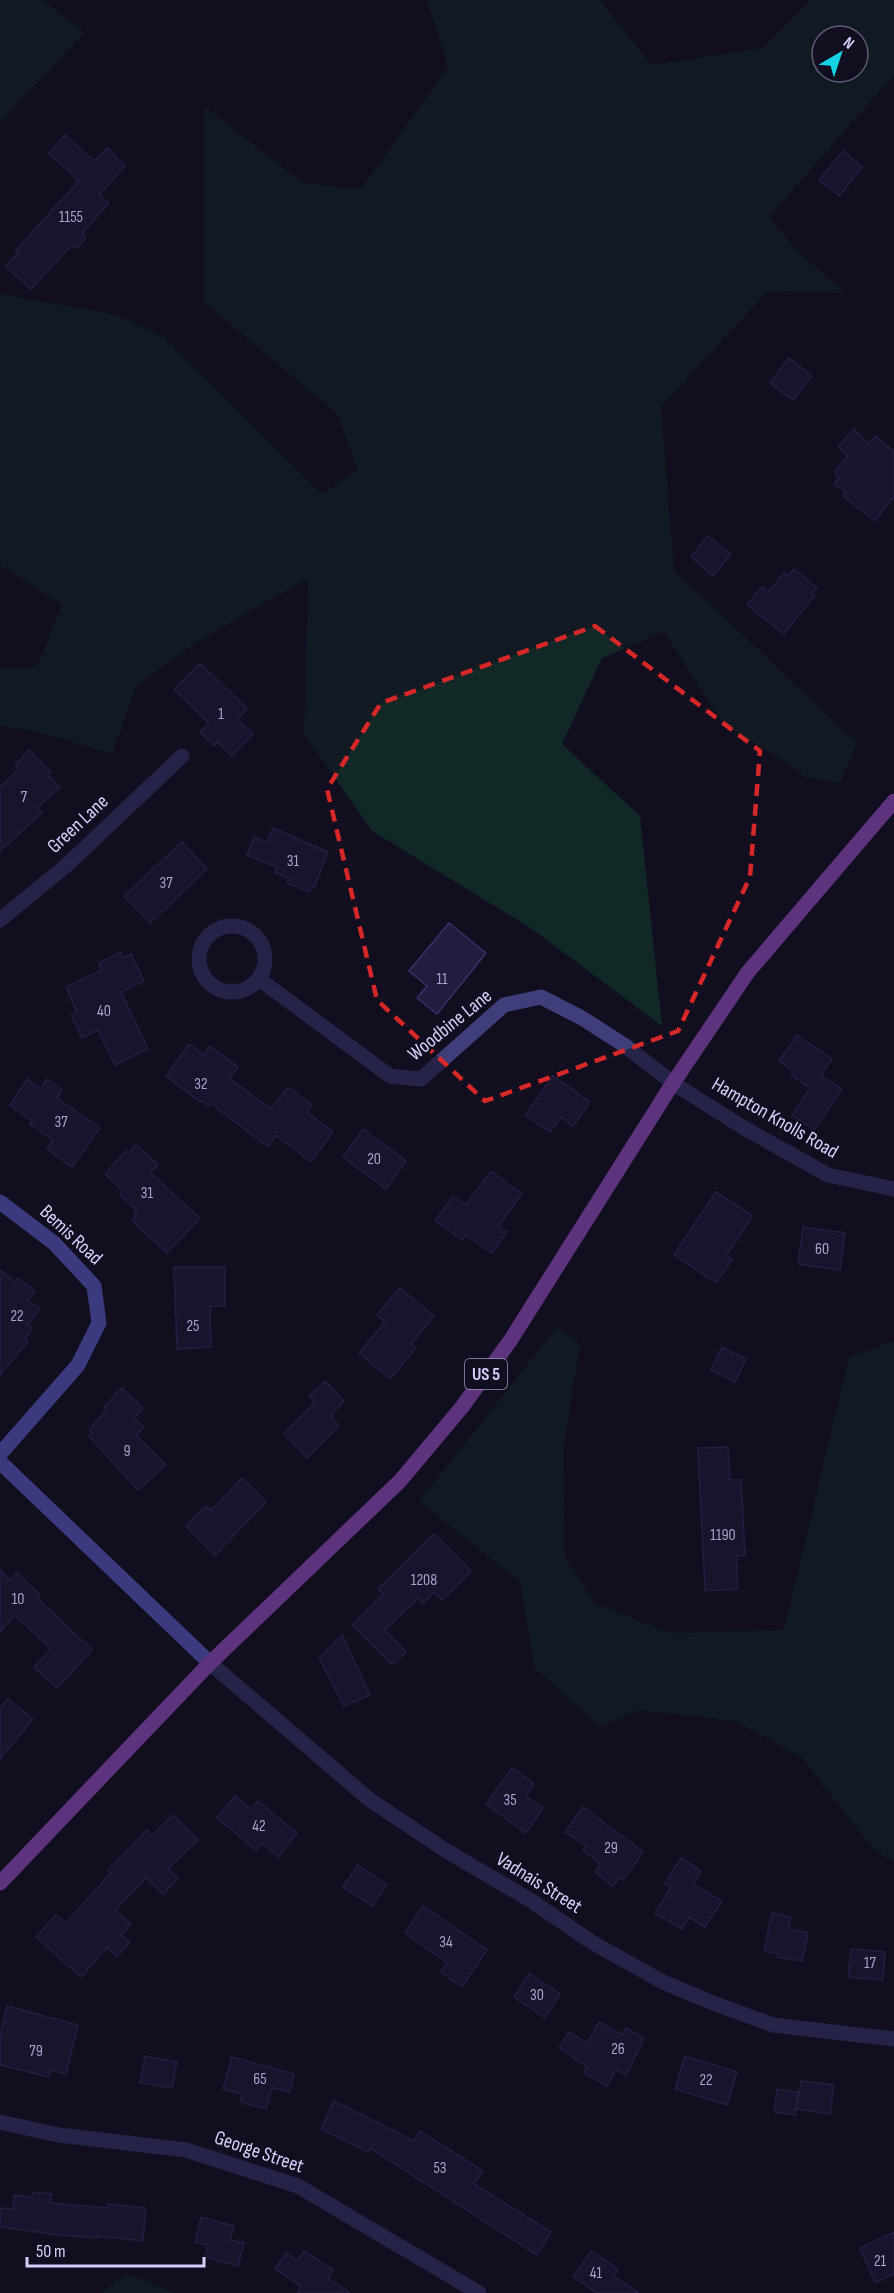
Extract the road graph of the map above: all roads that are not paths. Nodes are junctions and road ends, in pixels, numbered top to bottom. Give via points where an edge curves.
1 (182, 756) dead end
2 (894, 801) edge
3 (0, 920) edge
4 (259, 979) junction
5 (673, 1083) junction
6 (894, 1189) edge
7 (0, 1202) edge
8 (0, 1454) edge
9 (0, 1462) edge
10 (210, 1663) junction
11 (0, 1883) edge
12 (894, 2039) edge
13 (0, 2122) edge
14 (479, 2293) edge

1 - 3 street, Green Lane via 68,864
2 - 5 main road, US 5 via 748,972
4 - 4 street via 241,992 219,990 202,975 202,943 218,928 229,926 250,931 258,938 266,958
4 - 5 street, Woodbine Lane via 390,1076 421,1079 504,1005 541,998 590,1023
5 - 6 street, Hampton Knolls Road via 828,1175
5 - 10 main road, US 5 via 510,1341 462,1407 400,1480
7 - 8 street, Bemis Road via 54,1243 94,1286 99,1323 78,1365
9 - 10 street
10 - 11 main road, US 5
10 - 12 street, Vadnais Street via 370,1800 593,1943 663,1982 773,2025
13 - 14 street, George Street via 59,2135 186,2150 298,2186

